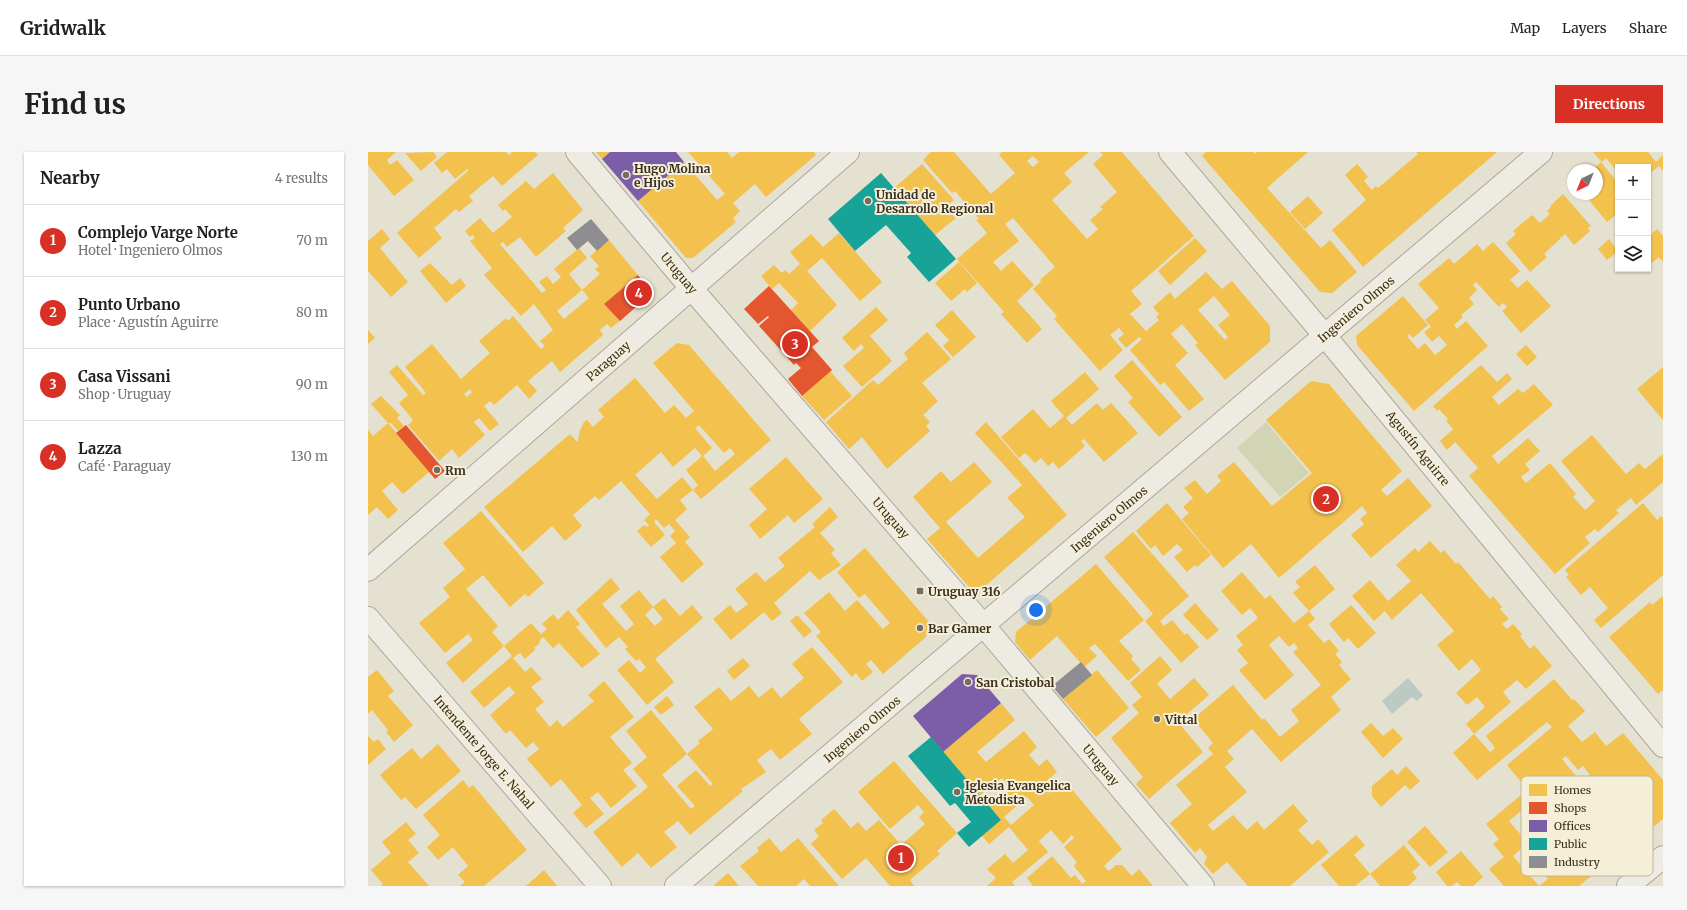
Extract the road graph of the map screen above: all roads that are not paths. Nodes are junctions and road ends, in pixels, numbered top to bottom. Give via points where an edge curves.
1 (577, 152) edge
2 (848, 152) edge
3 (1170, 152) edge
4 (1541, 152) edge
5 (691, 288) junction
6 (1325, 336) junction
7 (368, 570) edge
8 (368, 618) edge
9 (984, 626) junction
10 (1663, 746) edge
11 (1663, 857) edge
12 (1653, 865) edge
13 (1640, 876) edge
14 (600, 886) edge
15 (676, 886) edge
16 (1203, 886) edge
17 (1628, 886) edge

1 - 5 street, Uruguay
2 - 5 street, Paraguay
3 - 6 street, Agustín Aguirre
4 - 6 street, Ingeniero Olmos
5 - 7 street, Paraguay
5 - 9 street, Uruguay
6 - 9 street, Ingeniero Olmos
6 - 10 street, Agustín Aguirre
8 - 14 street, Intendente Jorge E. Nahal
9 - 15 street, Ingeniero Olmos
9 - 16 street, Uruguay
11 - 12 street
13 - 17 street

